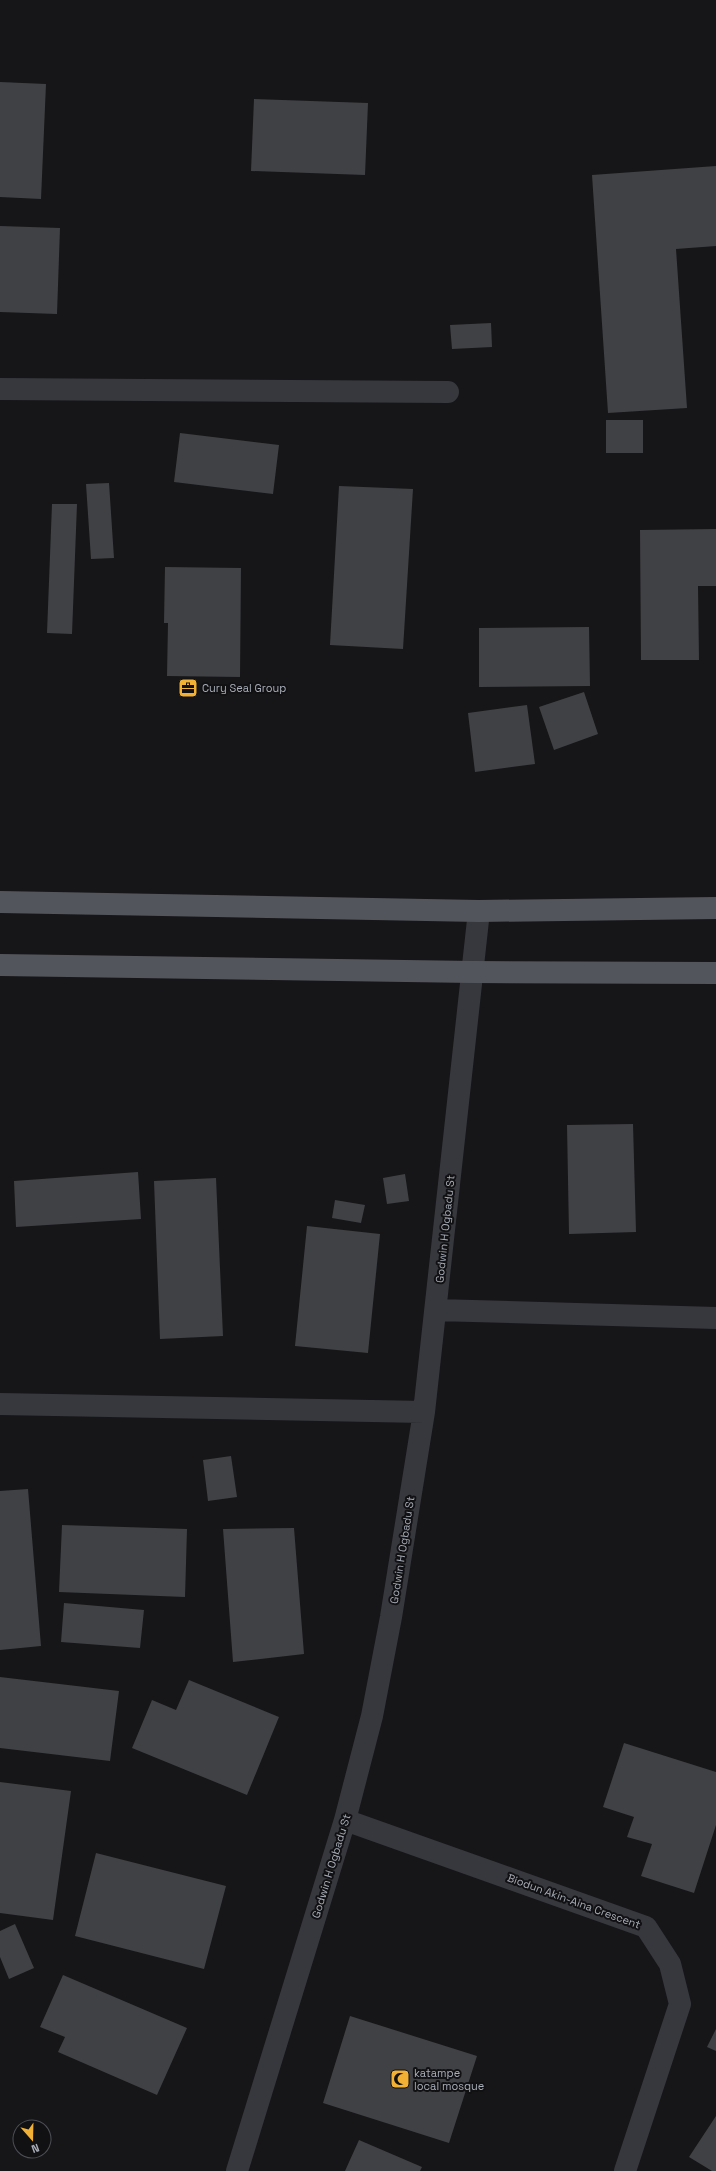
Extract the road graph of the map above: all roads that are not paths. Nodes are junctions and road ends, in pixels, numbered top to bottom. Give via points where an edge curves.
1 (0, 388) edge
2 (448, 392) dead end
3 (0, 902) edge
4 (716, 908) edge
5 (479, 911) junction
6 (0, 965) edge
7 (472, 972) junction
8 (716, 973) edge
9 (436, 1310) junction
10 (716, 1318) edge
11 (0, 1404) edge
12 (424, 1412) junction
13 (345, 1820) junction
14 (237, 2171) edge
15 (625, 2171) edge

1 - 2 street
3 - 5 main road
4 - 5 main road
5 - 7 street, Godwin H Ogbadu St
6 - 7 main road
7 - 8 main road
7 - 9 street, Godwin H Ogbadu St
9 - 10 street
9 - 12 street, Godwin H Ogbadu St
11 - 12 street
12 - 13 street, Godwin H Ogbadu St via 391,1617 372,1716
13 - 14 street, Godwin H Ogbadu St
13 - 15 street, Biodun Akin-Aina Crescent via 646,1927 670,1964 680,2004

